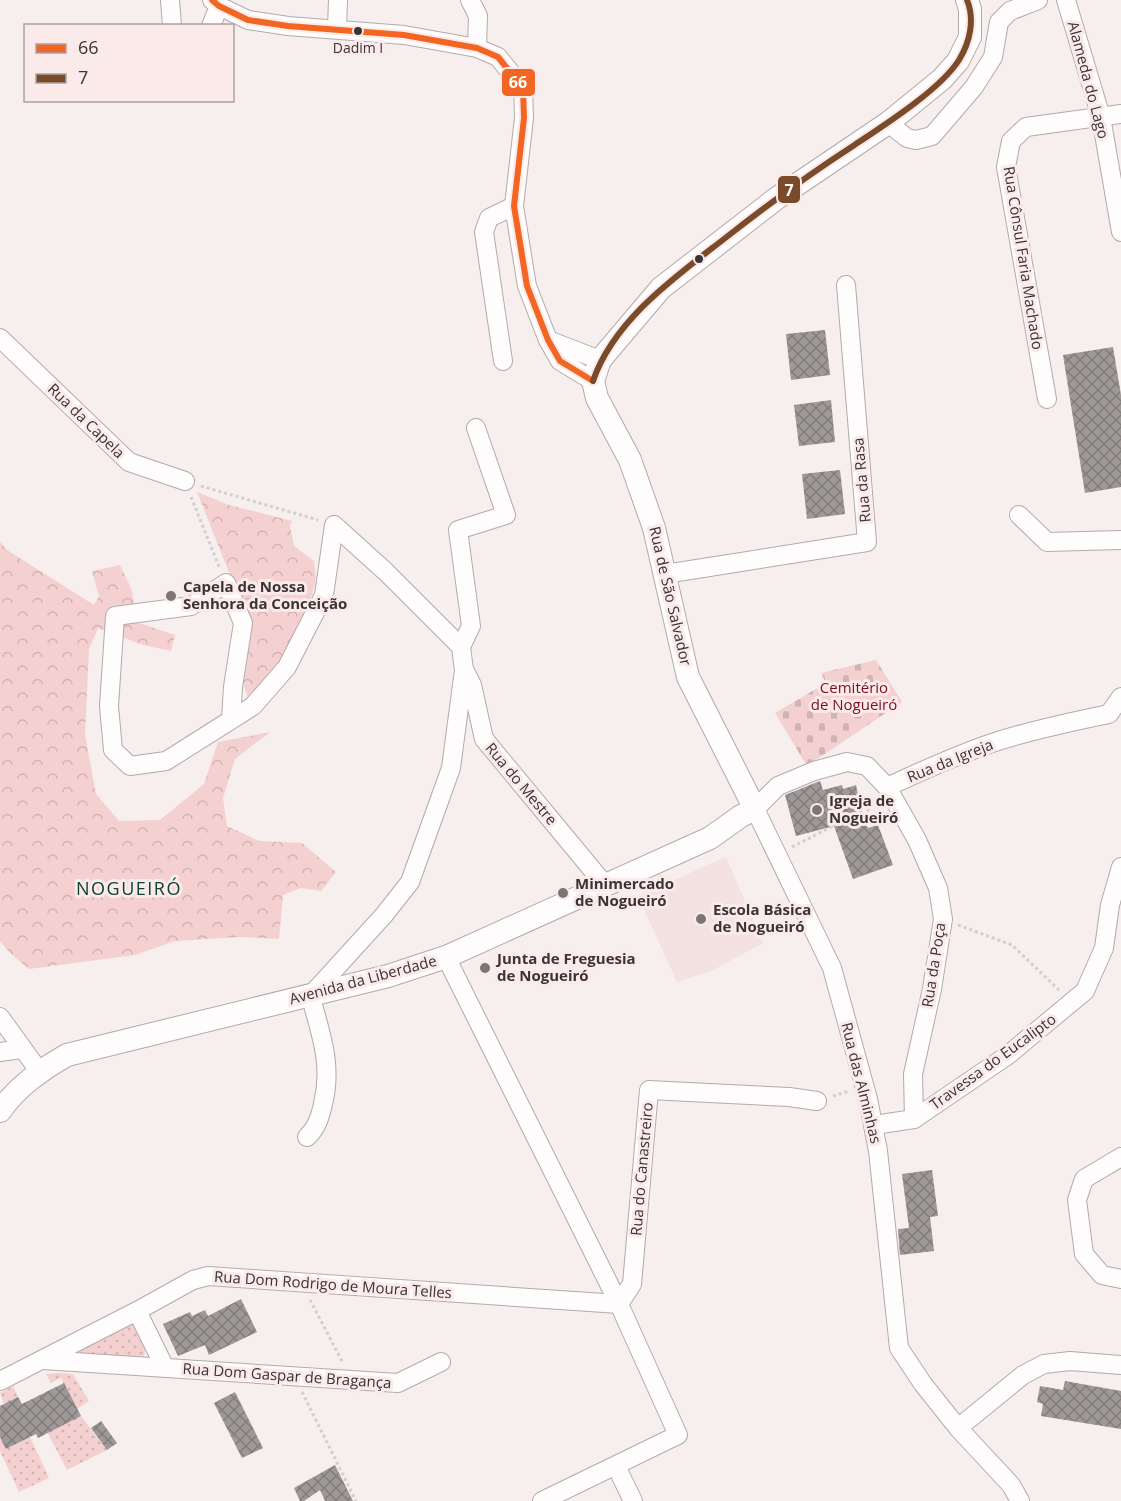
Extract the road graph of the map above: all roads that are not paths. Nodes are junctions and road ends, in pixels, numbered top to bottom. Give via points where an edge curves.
1 (170, 0) edge
2 (338, 0) edge
3 (470, 0) edge
4 (966, 0) edge
5 (1038, 0) edge
6 (1066, 0) edge
7 (215, 3) edge
8 (172, 24) edge
9 (212, 24) edge
10 (337, 28) junction
11 (477, 48) junction
12 (1121, 114) edge
13 (1101, 117) junction
14 (888, 123) junction
15 (514, 206) junction
16 (1121, 232) edge
17 (846, 285) dead end
18 (0, 338) edge
19 (503, 361) dead end
20 (596, 370) junction
21 (1047, 399) dead end
22 (476, 428) dead end
23 (185, 481) road end
24 (1019, 515) dead end
25 (1121, 540) edge
26 (665, 574) junction
27 (461, 646) junction
28 (464, 670) junction
29 (1121, 697) edge
30 (231, 719) junction
31 (887, 787) junction
32 (755, 809) junction
33 (1121, 867) edge
34 (605, 885) junction
35 (446, 957) junction
36 (311, 994) junction
37 (0, 1017) edge
38 (21, 1049) junction
39 (0, 1052) edge
40 (39, 1071) junction
41 (817, 1101) road end
42 (0, 1111) edge
43 (914, 1119) junction
44 (874, 1125) junction
45 (307, 1137) dead end
46 (1121, 1157) edge
47 (1121, 1279) edge
48 (620, 1304) junction
49 (137, 1311) junction
50 (41, 1360) junction
51 (441, 1362) dead end
52 (1121, 1365) edge
53 (165, 1368) junction
54 (0, 1380) edge
55 (958, 1428) junction
56 (616, 1466) junction
57 (542, 1501) edge
58 (633, 1501) edge
59 (1020, 1501) edge

1 - 8 street
2 - 10 street
3 - 11 street via 478,16
4 - 14 street via 970,9 970,37 958,61
5 - 14 street via 1010,11 999,22 993,57 974,87 932,136 907,138
6 - 13 street, Alameda do Lago
7 - 9 street
7 - 10 street via 248,20
10 - 11 street
11 - 15 street via 498,57 523,88 524,118
12 - 13 street, Rua Cônsul Faria Machado
13 - 16 street, Alameda do Lago
13 - 21 street, Rua Cônsul Faria Machado via 1026,127 1011,141 1006,167
14 - 20 street via 777,198 661,288
15 - 19 street via 489,218 484,232
15 - 20 street via 527,286 548,340 560,360
17 - 26 street, Rua da Rasa via 867,542
18 - 23 street, Rua da Capela via 129,462
20 - 26 street, Rua de São Salvador via 597,398 630,460
22 - 27 street via 506,515 458,530 471,626
24 - 25 street via 1047,542
26 - 32 street, Rua de São Salvador via 688,676
27 - 28 street
27 - 30 street via 334,525 324,595 287,667 253,706
28 - 34 street, Rua do Mestre via 472,685 484,739
28 - 36 street via 450,768 410,882
29 - 31 street, Rua da Igreja via 1108,714 994,742
30 - 30 street via 166,761 130,766 113,750 109,706 115,616 191,606 226,584 243,623
31 - 32 street, Rua da Igreja via 867,766 847,762 778,786
31 - 43 street, Rua da Poça via 938,888 943,919 914,1074
32 - 34 street, Avenida da Liberdade via 710,838
32 - 44 street, Rua das Alminhas via 832,968
33 - 43 street, Travessa do Eucalipto via 1104,948 1085,991 1008,1055
34 - 35 street, Avenida da Liberdade
35 - 36 street, Avenida da Liberdade
35 - 48 street
36 - 40 street, Avenida da Liberdade via 67,1055
36 - 45 street via 328,1073 321,1115
37 - 38 street
38 - 39 street
38 - 40 street
40 - 42 street, Avenida da Liberdade
41 - 48 street, Rua do Canastreiro via 649,1090 632,1284
43 - 44 street, Travessa do Eucalipto
44 - 55 street, Rua das Alminhas via 899,1348
46 - 47 street via 1084,1179 1077,1200 1084,1254 1102,1275
48 - 49 street, Rua Dom Rodrigo de Moura Telles via 208,1276 193,1280
48 - 56 street via 678,1435
49 - 50 street, Rua Dom Rodrigo de Moura Telles
49 - 53 street, Rua Dom Gaspar de Bragança
50 - 53 street, Rua Dom Gaspar de Bragança
50 - 54 street, Rua Dom Rodrigo de Moura Telles
51 - 53 street, Rua Dom Gaspar de Bragança via 398,1383
52 - 55 street via 1070,1361 1044,1364 1023,1375
55 - 59 street, Rua das Alminhas via 1011,1485
56 - 57 street
56 - 58 street

